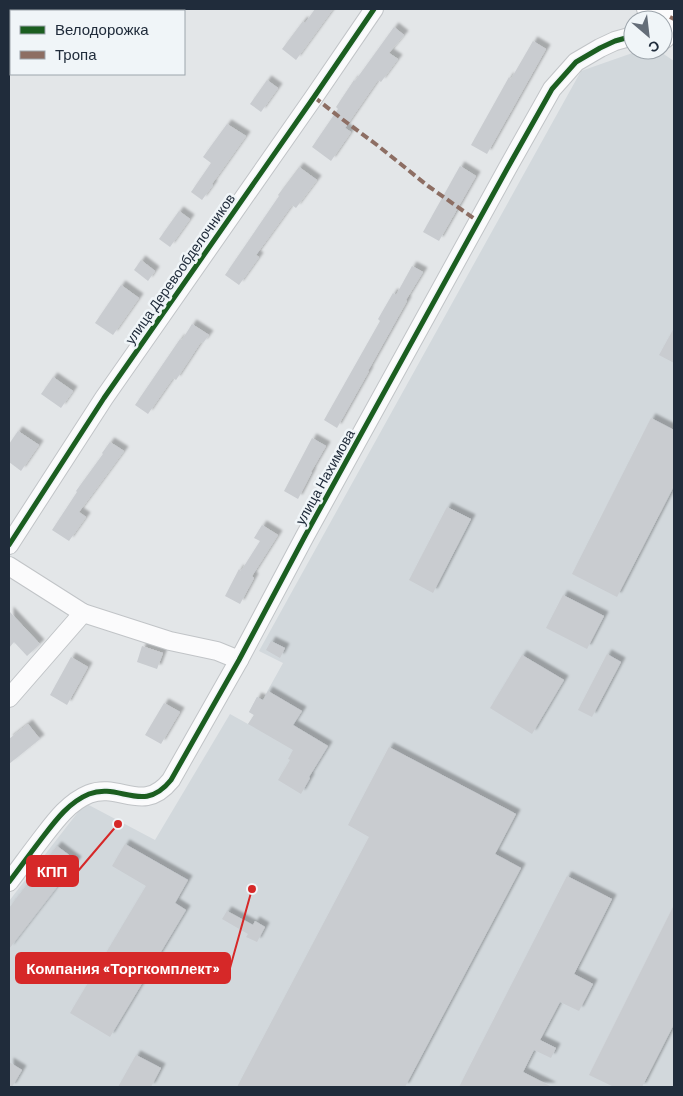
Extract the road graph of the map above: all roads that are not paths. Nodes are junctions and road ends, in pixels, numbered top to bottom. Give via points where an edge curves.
1 (374, 9) edge
2 (623, 39) edge
3 (9, 545) edge
4 (9, 566) edge
5 (83, 613) junction
6 (239, 660) junction
7 (9, 698) edge
8 (9, 882) edge

1 - 3 street, улица Деревообделочников via 104,398
2 - 6 street, улица Нахимова via 576,62 552,89
4 - 5 street
5 - 6 street
5 - 7 street
6 - 8 street, улица Нахимова via 164,788 147,797 105,792 90,794 72,804

